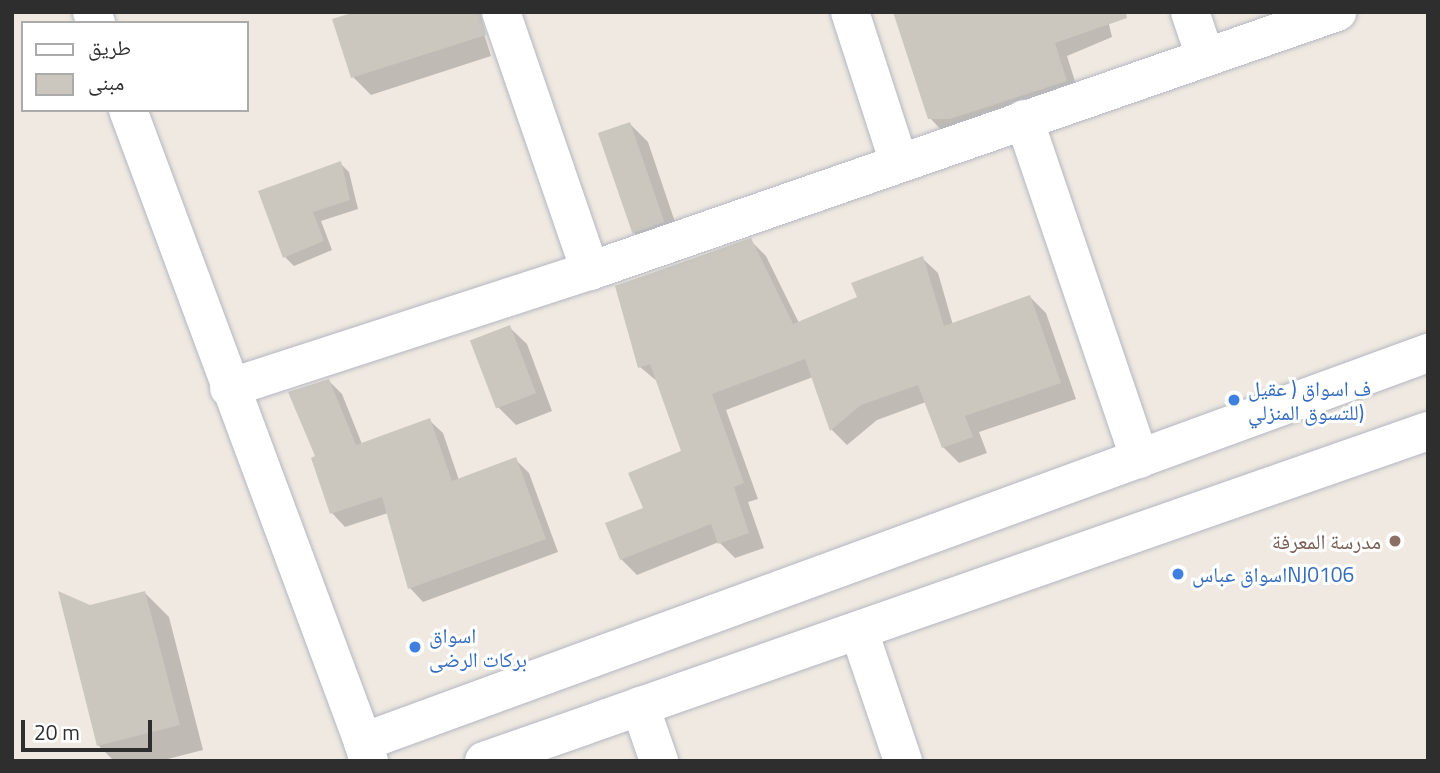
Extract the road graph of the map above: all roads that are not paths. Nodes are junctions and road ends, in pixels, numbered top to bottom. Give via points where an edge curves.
1 (501, 12) edge
2 (850, 12) edge
3 (1190, 12) edge
4 (1337, 12) edge
5 (1205, 56) junction
6 (129, 112) edge
7 (1024, 119) junction
8 (899, 163) junction
9 (590, 271) junction
10 (1428, 353) edge
11 (229, 388) junction
12 (1428, 431) edge
13 (1140, 459) junction
14 (859, 631) junction
15 (640, 706) junction
16 (366, 752) edge
17 (484, 761) edge
18 (659, 761) edge
19 (903, 761) edge

1 - 9 street
2 - 8 street
3 - 5 street
4 - 5 street
5 - 7 street
6 - 11 street
7 - 8 street
7 - 13 street
8 - 9 street
9 - 11 street
10 - 13 street
11 - 16 street
12 - 14 street
13 - 16 street
14 - 15 street
14 - 19 street
15 - 17 street
15 - 18 street

